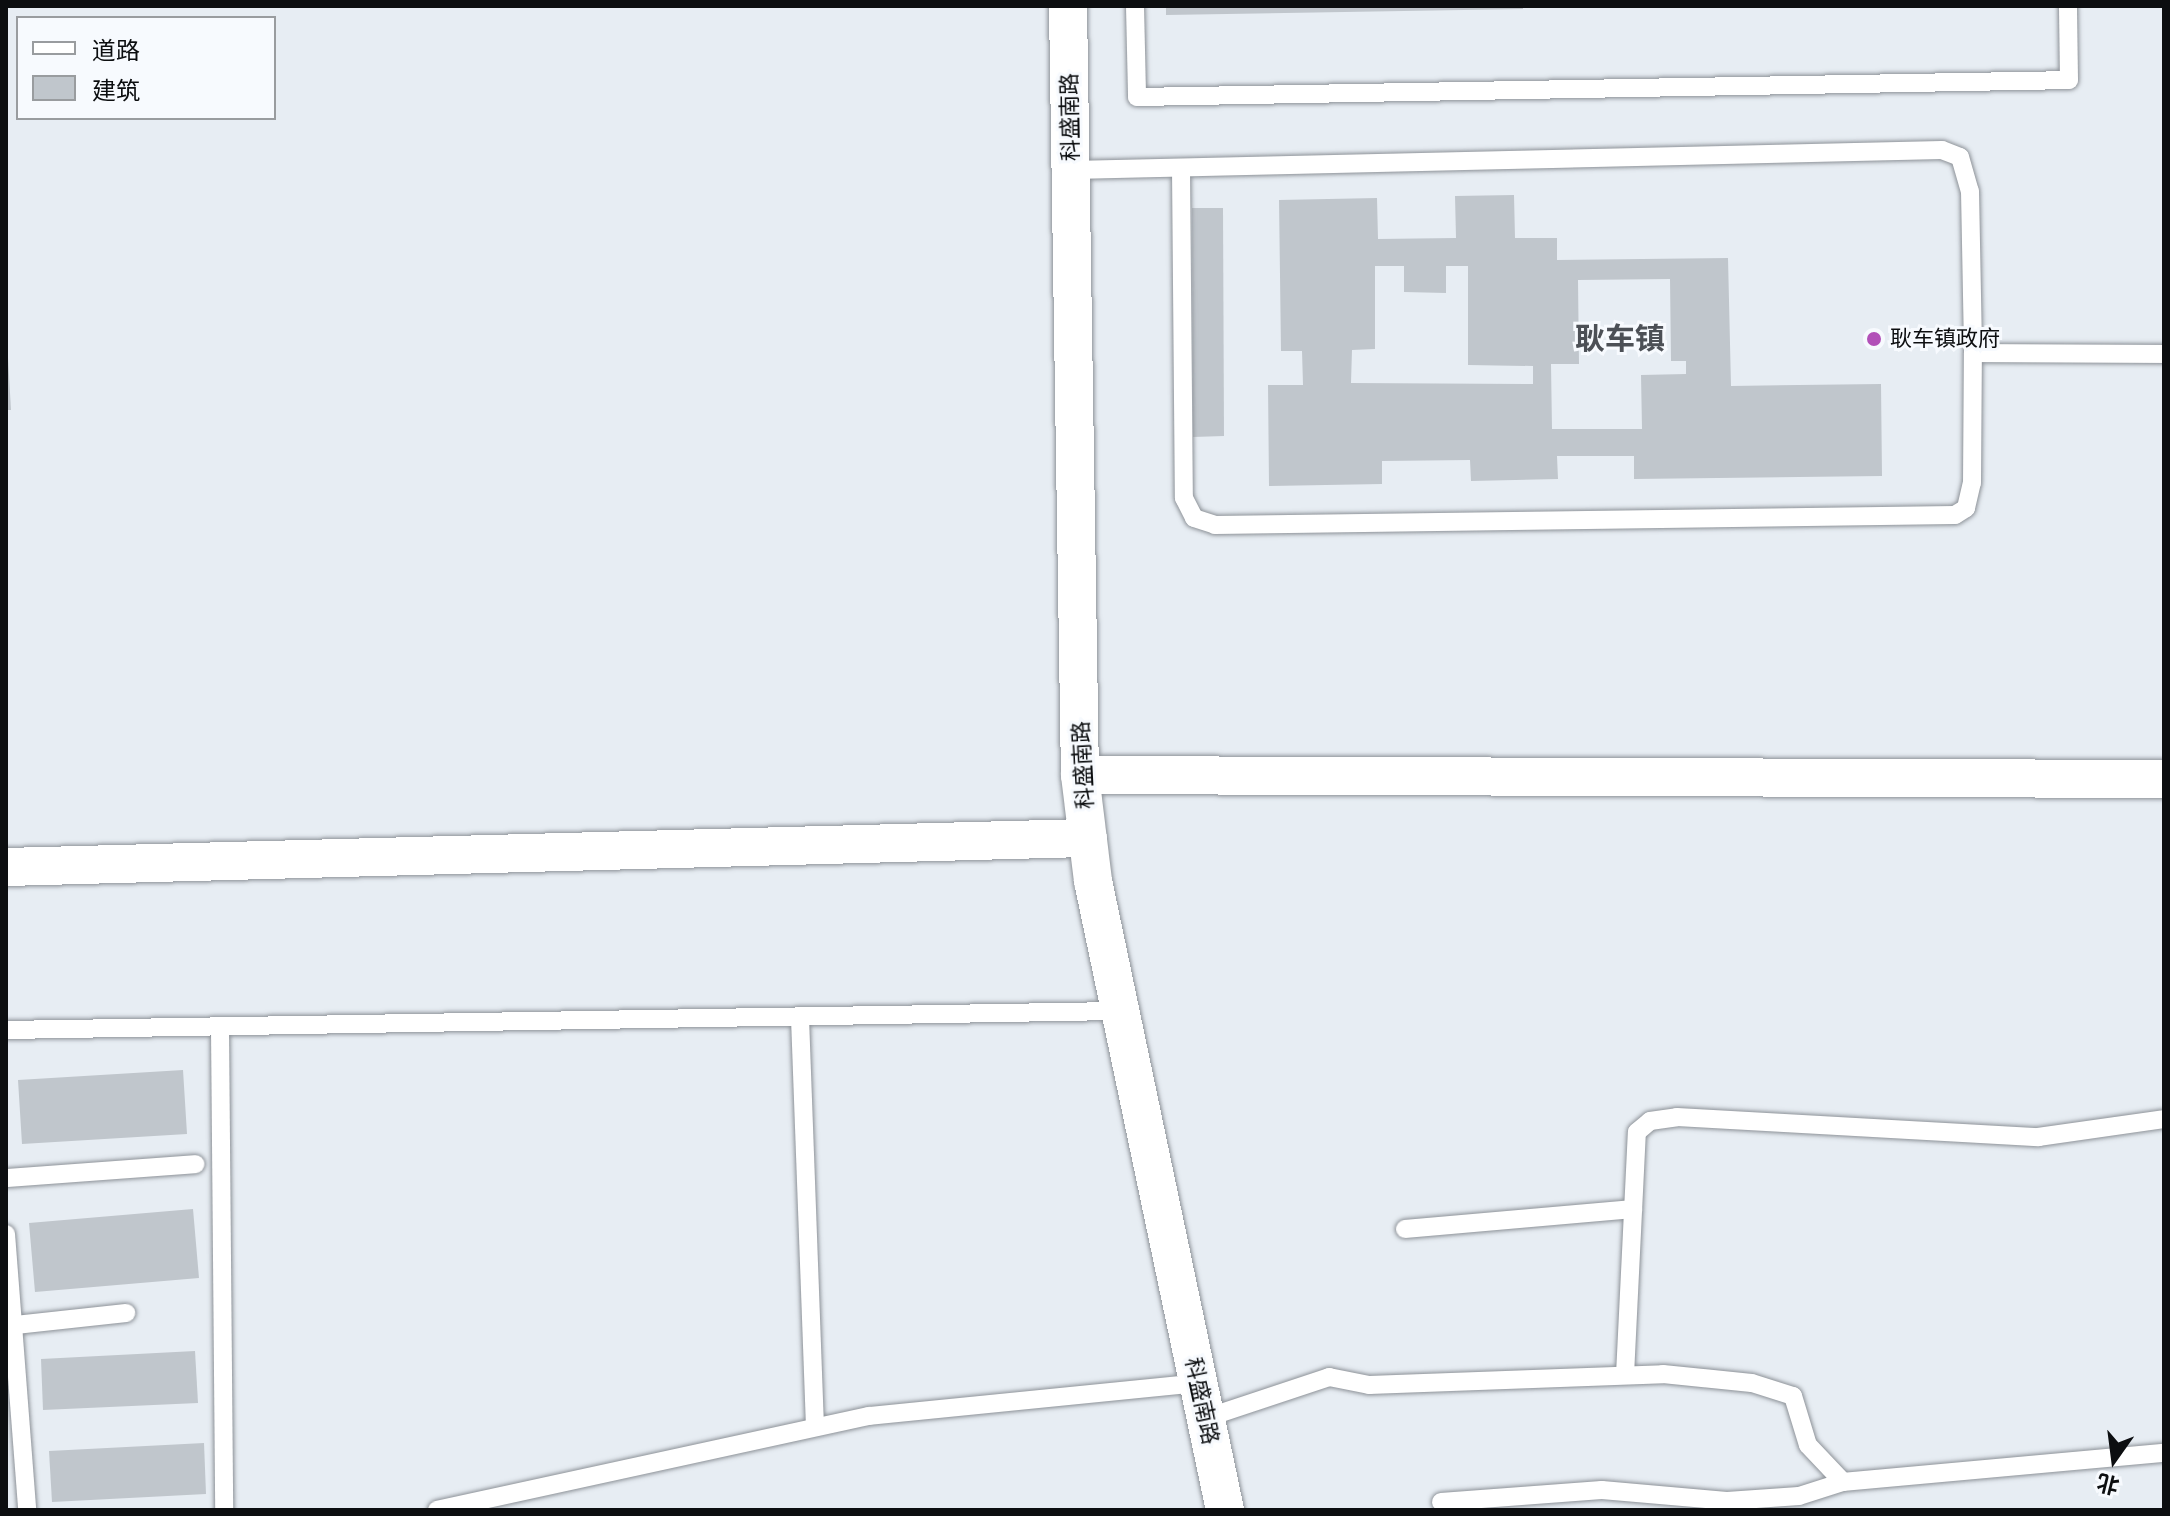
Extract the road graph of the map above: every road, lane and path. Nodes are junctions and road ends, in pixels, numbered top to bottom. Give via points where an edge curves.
1 (1068, 6) edge
2 (1135, 6) edge
3 (2068, 6) edge
4 (1181, 169) junction
5 (1072, 170) junction
6 (1973, 353) junction
7 (2164, 354) edge
8 (1080, 775) junction
9 (2164, 779) edge
10 (1088, 838) junction
11 (6, 867) edge
12 (1120, 1011) junction
13 (800, 1018) junction
14 (220, 1028) junction
15 (6, 1030) edge
16 (2164, 1119) edge
17 (195, 1164) dead end
18 (6, 1178) edge
19 (1633, 1209) junction
20 (1405, 1229) dead end
21 (6, 1234) edge
22 (126, 1313) dead end
23 (9, 1325) edge
24 (1625, 1375) junction
25 (1202, 1400) junction
26 (815, 1427) junction
27 (2164, 1453) edge
28 (1843, 1482) junction
29 (1441, 1502) dead end
30 (27, 1510) edge
31 (224, 1510) edge
32 (437, 1510) edge
33 (1225, 1510) edge

1 - 5 street, 科盛南路
2 - 3 lane via 1137,97 2069,80
4 - 5 lane
4 - 6 lane via 1942,150 1960,157 1970,191
4 - 6 lane via 1184,498 1194,518 1215,525 1955,515 1966,508 1972,483
5 - 8 street, 科盛南路
6 - 7 lane
8 - 9 street
8 - 10 street, 科盛南路
10 - 11 street
10 - 12 street, 科盛南路
12 - 13 lane
12 - 25 street, 科盛南路
13 - 14 lane
13 - 26 lane
14 - 15 lane
14 - 31 lane
16 - 19 lane via 2038,1137 1677,1117 1650,1121 1637,1132
17 - 18 lane
19 - 20 lane
19 - 24 lane
21 - 23 lane
22 - 23 lane
23 - 30 lane
24 - 25 lane via 1369,1385 1329,1377
24 - 28 lane via 1752,1383 1793,1396 1808,1445
25 - 26 lane via 869,1416
25 - 33 street, 科盛南路
26 - 32 lane
27 - 28 lane
28 - 29 lane via 1799,1496 1727,1501 1602,1490

